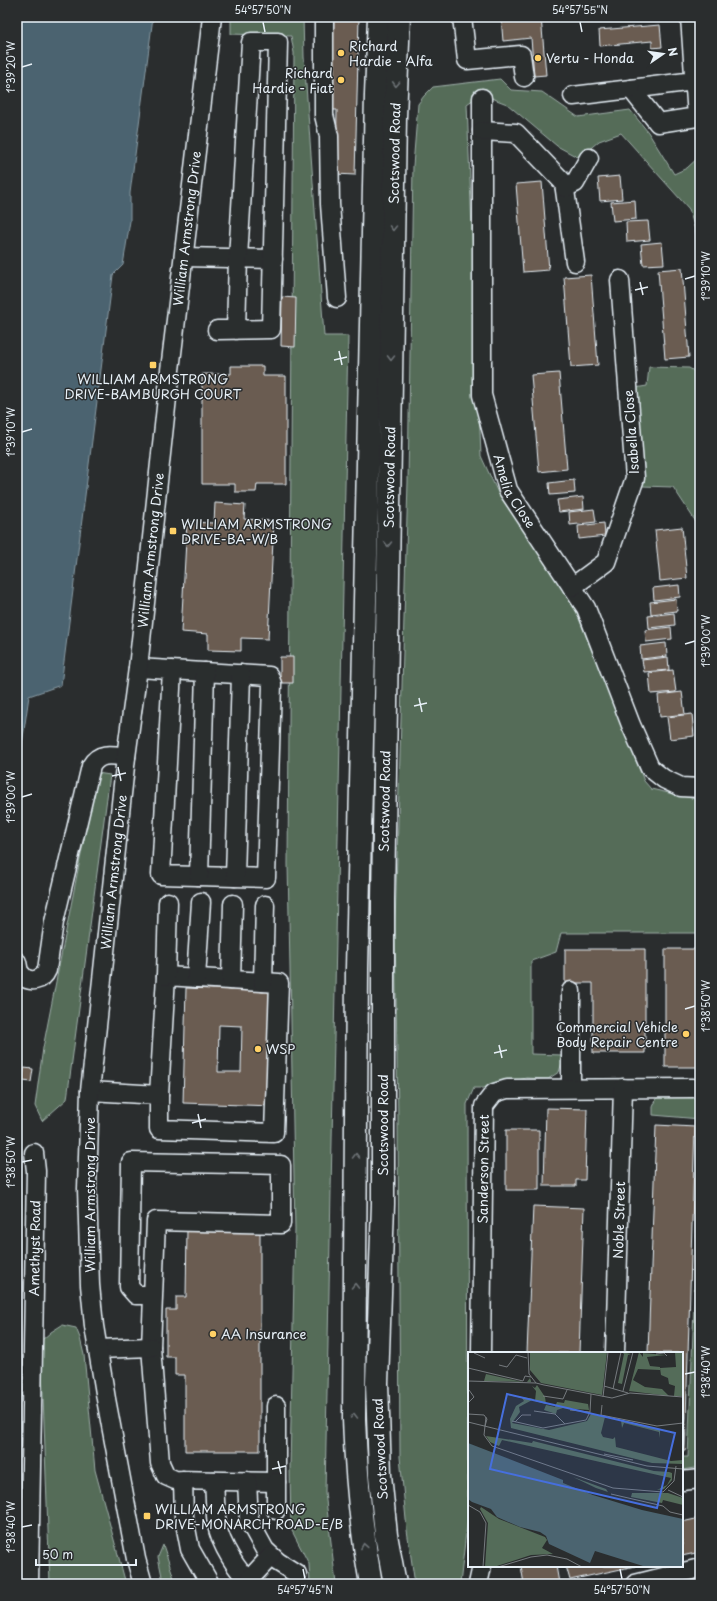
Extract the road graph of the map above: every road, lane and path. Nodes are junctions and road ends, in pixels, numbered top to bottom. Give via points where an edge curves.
1 (212, 17) edge
2 (324, 17) edge
3 (380, 17) edge
4 (399, 17) edge
5 (462, 17) edge
6 (690, 17) edge
7 (524, 77) dead end
8 (694, 81) junction
9 (631, 89) junction
10 (573, 96) dead end
11 (482, 98) dead end
12 (482, 131) junction
13 (589, 158) dead end
14 (564, 188) junction
15 (184, 257) junction
16 (238, 258) junction
17 (273, 259) junction
18 (575, 262) dead end
19 (620, 280) dead end
20 (337, 298) dead end
21 (217, 330) dead end
22 (236, 330) junction
23 (572, 587) junction
24 (138, 668) junction
25 (172, 670) junction
26 (205, 672) junction
27 (241, 674) junction
28 (126, 757) junction
29 (700, 788) edge
30 (199, 876) junction
31 (235, 877) junction
32 (168, 902) dead end
33 (201, 902) dead end
34 (233, 904) dead end
35 (265, 905) dead end
36 (17, 962) edge
37 (166, 976) junction
38 (196, 978) junction
39 (231, 980) junction
40 (263, 982) junction
41 (571, 990) dead end
42 (571, 1088) junction
43 (623, 1088) junction
44 (693, 1088) dead end
45 (90, 1091) junction
46 (159, 1095) junction
47 (34, 1153) dead end
48 (153, 1295) junction
49 (151, 1347) junction
50 (98, 1349) junction
51 (481, 1352) edge
52 (615, 1352) edge
53 (276, 1406) dead end
54 (700, 1479) edge
55 (183, 1480) junction
56 (214, 1481) junction
57 (247, 1481) junction
58 (683, 1481) edge
59 (276, 1482) junction
60 (276, 1510) dead end
61 (271, 1556) junction
62 (482, 1567) edge
63 (700, 1568) edge
64 (297, 1574) dead end
65 (248, 1583) edge
66 (29, 1584) edge
67 (143, 1584) edge
68 (210, 1584) edge
69 (371, 1584) edge
70 (395, 1584) edge
71 (478, 1584) edge
72 (635, 1584) edge

1 - 15 street, William Armstrong Drive
2 - 20 street via 324,115 329,136 330,204
69 -> 3 main road, Scotswood Road via 356,1476 354,1419 357,969 376,95
4 -> 70 main road, Scotswood Road via 394,125 383,892 383,1204 377,1383 380,1475 386,1535
5 - 7 street via 467,60 521,55
6 - 8 street
8 - 9 street
8 - 9 street via 696,117 658,123
9 - 10 street
11 - 12 street, Amelia Close
12 - 14 street via 516,133 564,183
12 - 23 street, Amelia Close via 482,395 508,490
13 - 14 street via 575,183
14 - 18 street
15 - 16 street
15 - 24 street, William Armstrong Drive
16 - 17 street
16 - 17 street via 251,42 278,42
16 - 22 street
17 - 22 street via 271,329
19 - 23 street, Isabella Close via 635,478 606,562
21 - 22 street
23 - 29 street, Amelia Close via 586,608 650,768 664,779 681,787
24 - 25 street
24 - 28 street, William Armstrong Drive
25 - 26 street
25 - 30 street via 161,875
26 - 27 street
26 - 30 street
27 - 31 street
27 - 31 street via 269,676 272,684 266,878
28 - 36 street via 99,757 91,766 54,922 45,976 41,979 28,980 21,975
28 - 45 street, William Armstrong Drive
30 - 31 street
32 - 37 street
33 - 38 street
34 - 39 street
35 - 40 street
37 - 38 street
37 - 46 street
38 - 39 street
39 - 40 street
40 - 46 street via 278,982 274,1133 159,1129
41 - 42 street
42 - 43 street, Sanderson Street
42 - 51 street, Sanderson Street via 507,1089 494,1093 484,1106
43 - 44 street, Sanderson Street
43 - 52 street, Noble Street
45 - 46 street
45 - 50 street, William Armstrong Drive via 87,1189 90,1285
47 - 66 street, Amethyst Road via 36,1171
48 - 48 street via 156,1221 281,1224 281,1165 131,1162 129,1287 136,1295
48 - 49 street
49 - 50 street
49 - 55 street via 160,1463 166,1476
50 - 67 street, William Armstrong Drive via 136,1559
53 - 59 street
54 - 58 street
55 - 56 street
55 - 68 street via 184,1518 190,1549
56 - 57 street
56 - 65 street via 217,1526 229,1555
57 - 59 street
57 - 61 street via 249,1521 264,1550
59 - 60 street
61 - 64 street
61 - 65 street
62 - 71 street
63 - 72 street

